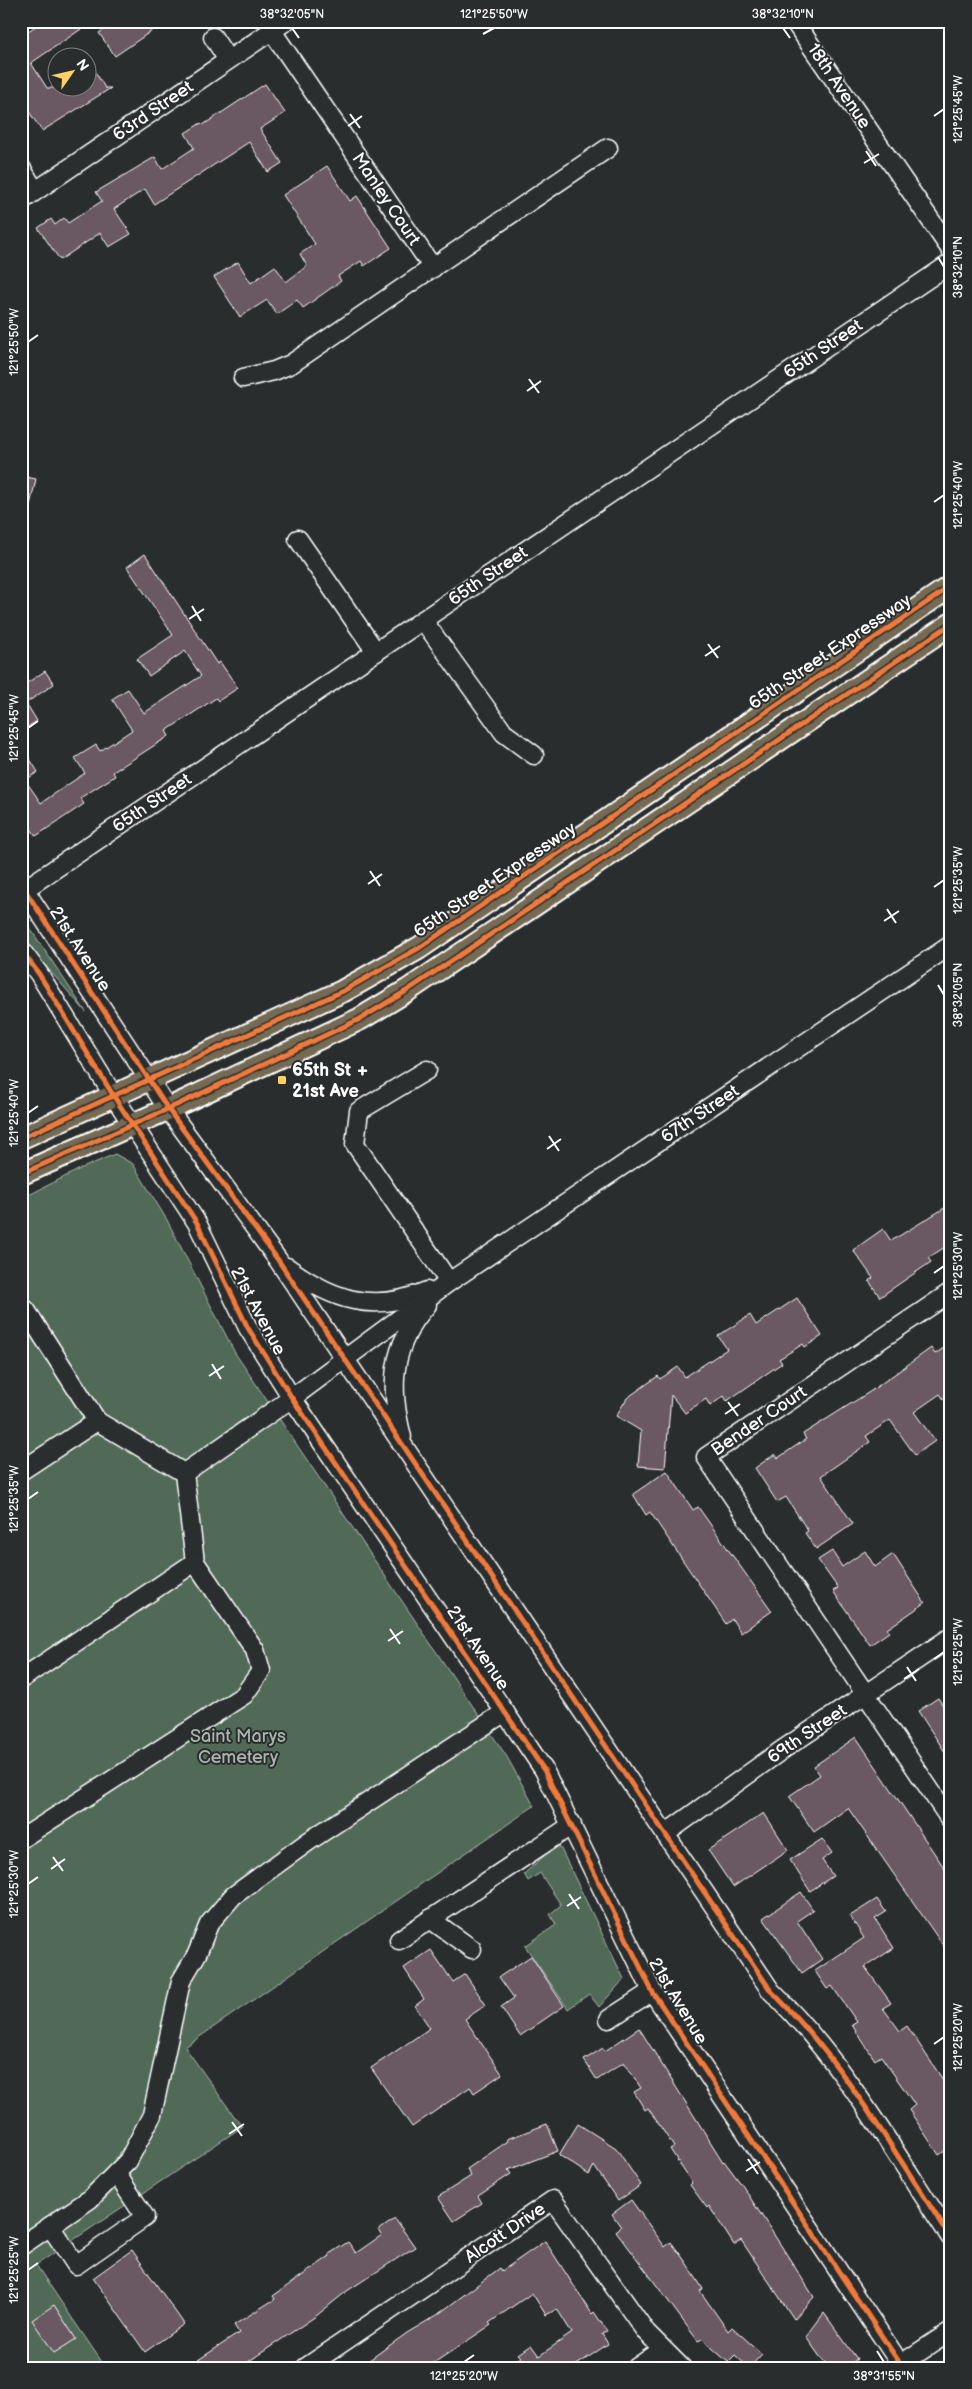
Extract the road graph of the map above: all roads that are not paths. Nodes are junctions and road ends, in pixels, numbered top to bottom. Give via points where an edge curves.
1 (794, 21) edge
2 (279, 26) edge
3 (213, 37) dead end
4 (228, 60) junction
5 (608, 148) dead end
6 (22, 168) edge
7 (28, 196) edge
8 (951, 250) edge
9 (951, 263) edge
10 (433, 268) junction
11 (243, 378) dead end
12 (298, 539) dead end
13 (951, 586) edge
14 (423, 620) junction
15 (951, 624) edge
16 (376, 652) junction
17 (534, 755) dead end
18 (23, 886) edge
19 (951, 945) edge
20 (21, 950) edge
21 (428, 1070) dead end
22 (149, 1080) junction
23 (113, 1096) junction
24 (168, 1109) junction
25 (134, 1124) junction
26 (21, 1138) edge
27 (21, 1174) edge
28 (278, 1260) junction
29 (449, 1282) junction
30 (951, 1292) edge
31 (21, 1307) edge
32 (344, 1360) junction
33 (292, 1398) junction
34 (97, 1421) junction
35 (405, 1450) junction
36 (21, 1471) edge
37 (184, 1473) junction
38 (195, 1562) junction
39 (951, 1637) edge
40 (21, 1679) edge
41 (866, 1694) junction
42 (505, 1712) junction
43 (951, 1821) edge
44 (572, 1825) junction
45 (665, 1834) junction
46 (21, 1839) edge
47 (430, 1919) junction
48 (399, 1940) dead end
49 (472, 1949) dead end
50 (652, 1991) junction
51 (608, 2019) dead end
52 (116, 2173) junction
53 (50, 2226) junction
54 (951, 2238) edge
55 (21, 2246) edge
56 (951, 2331) edge
57 (662, 2350) junction
58 (899, 2366) edge
59 (306, 2368) edge
60 (636, 2368) edge
61 (682, 2368) edge

1 - 8 street, 18th Avenue
2 - 4 street, 63rd Street
2 - 10 street, Manley Court
3 - 4 street
4 - 7 street, 63rd Street
5 - 10 street
6 - 7 street
9 - 14 street, 65th Street
10 - 11 street via 291,364
12 - 16 street
13 - 22 main road, 65th Street Expressway via 419,948 343,992
14 - 16 street, 65th Street
14 - 17 street via 504,733
15 - 24 main road via 408,990 360,1019
16 - 18 street, 65th Street
18 - 22 street, 21st Avenue
19 - 29 street, 67th Street
20 - 23 street, 21st Avenue
21 - 29 street via 359,1111 355,1144
22 - 23 main road, 65th Street Expressway
22 - 24 street, 21st Avenue
23 - 25 street, 21st Avenue
23 - 26 main road, 65th Street Expressway
24 - 25 main road
24 - 28 street, 21st Avenue
25 - 27 main road
25 - 33 street, 21st Avenue via 197,1223 248,1328
28 - 29 street, 67th Street via 322,1291 363,1302 413,1297
28 - 32 street, 21st Avenue
29 - 32 street, 67th Street
29 - 35 street, 67th Street via 419,1314 399,1351 393,1393
30 - 41 street, Bender Court via 706,1457
31 - 34 street
32 - 33 street, 67th Street
32 - 35 street, 21st Avenue
33 - 37 street, 67th Street
33 - 42 street, 21st Avenue
34 - 36 street
34 - 37 street
35 - 45 street, 21st Avenue
37 - 38 street
38 - 40 street
38 - 46 street via 255,1650 261,1671 244,1695
39 - 41 street, 69th Street
41 - 43 street
41 - 45 street, 69th Street
42 - 44 street, 21st Avenue via 544,1770
42 - 52 street via 309,1840 233,1896 209,1924 181,1981 152,2115 128,2161
44 - 47 street
44 - 50 street, 21st Avenue
45 - 54 street, 21st Avenue via 771,1992 801,2020 844,2078
47 - 48 street
47 - 49 street
50 - 51 street
50 - 58 street, 21st Avenue
52 - 53 street via 90,2199
52 - 53 street via 145,2217 76,2265
53 - 55 street
56 - 58 street
57 - 59 street, Alcott Drive via 553,2200
57 - 60 street
57 - 61 street, Alcott Drive

